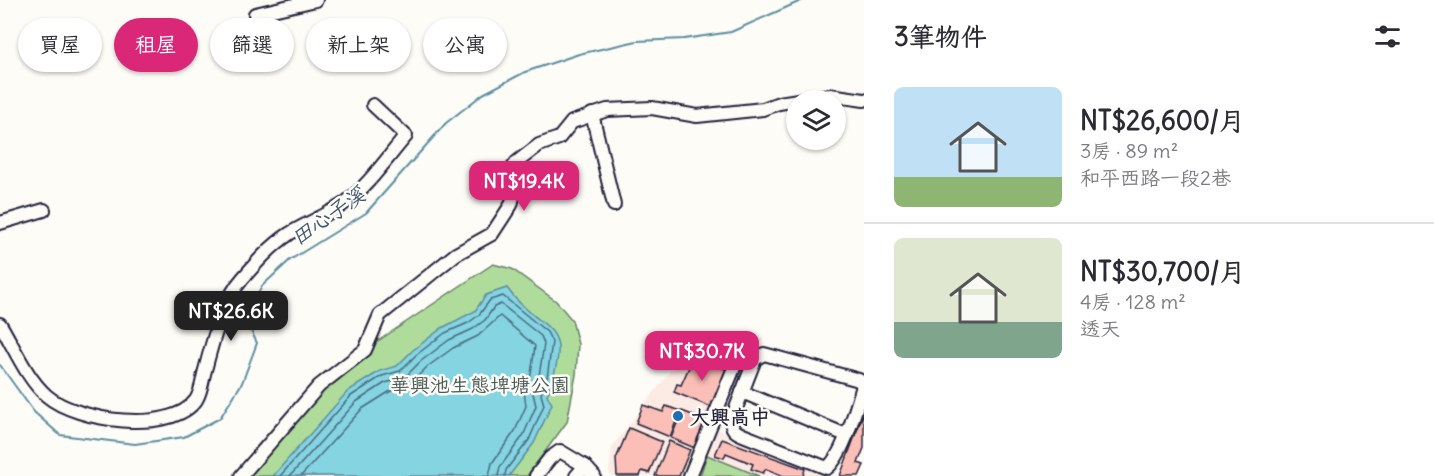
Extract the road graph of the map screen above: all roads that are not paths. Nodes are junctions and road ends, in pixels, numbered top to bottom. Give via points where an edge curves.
1 (316, 0) edge
2 (255, 14) dead end
3 (864, 100) edge
4 (373, 105) dead end
5 (592, 114) junction
6 (614, 204) dead end
7 (44, 210) dead end
8 (0, 223) edge
9 (0, 324) edge
10 (740, 352) dead end
11 (742, 392) junction
12 (846, 435) junction
13 (585, 466) junction
14 (241, 476) edge
15 (536, 476) edge
16 (576, 476) edge
17 (594, 476) edge
18 (690, 476) edge

1 - 2 street
3 - 5 street via 830,96 697,116 652,108
4 - 9 street via 406,136 360,190 344,204 277,243 236,286 203,383 195,400 183,411 160,418 105,420 58,404 39,387
5 - 6 street
5 - 14 street via 572,122 559,138 528,151 517,162 512,170 511,205 492,234 456,254 380,315 365,351 319,386
7 - 8 street
10 - 18 street
11 - 12 street
11 - 12 street via 731,421 735,431 743,435 827,468 834,463
11 - 12 street via 755,359 764,354 859,380 863,386
13 - 15 street via 560,451
13 - 16 street
13 - 17 street

